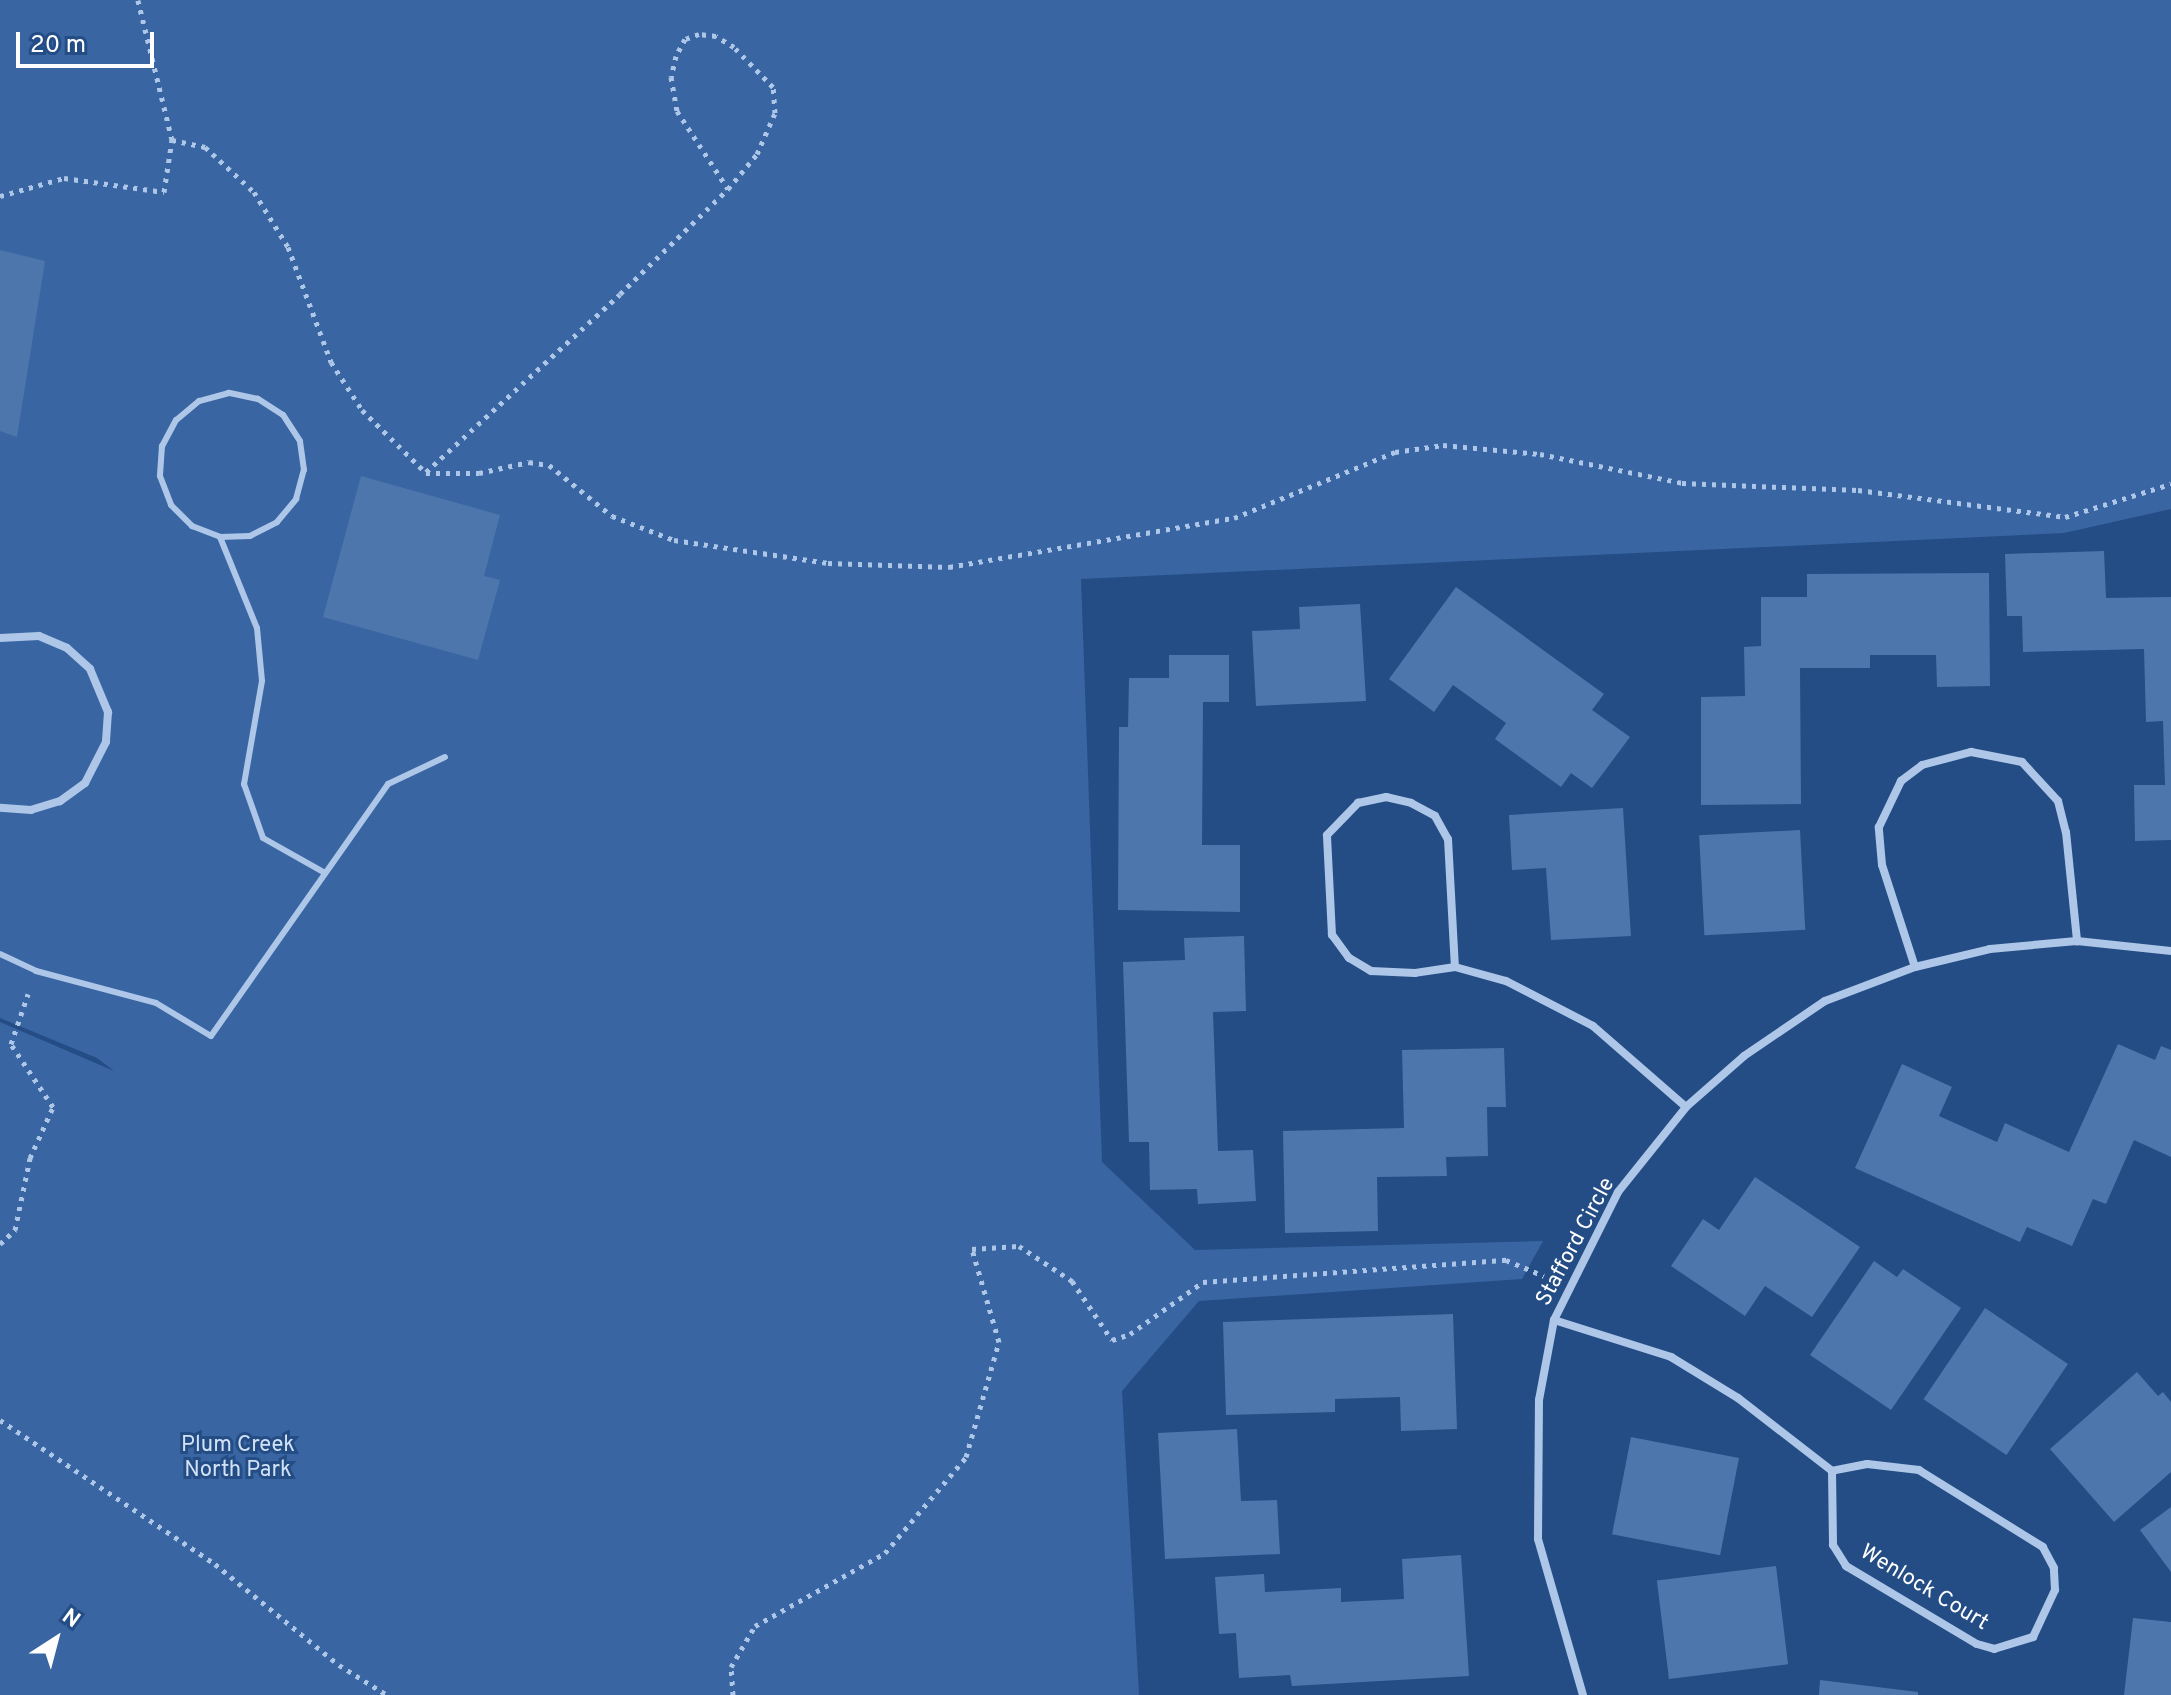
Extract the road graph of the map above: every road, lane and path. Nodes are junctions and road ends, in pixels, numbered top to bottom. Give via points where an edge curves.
1 (138, 0) edge
2 (172, 140) junction
3 (728, 189) junction
4 (0, 196) edge
5 (426, 473) junction
6 (2171, 484) edge
7 (220, 537) junction
8 (0, 638) edge
9 (445, 757) dead end
10 (0, 808) edge
11 (325, 873) junction
12 (2077, 941) junction
13 (2171, 951) edge
14 (0, 954) edge
15 (1455, 967) junction
16 (1915, 967) junction
17 (36, 971) junction
18 (1686, 1107) junction
19 (0, 1244) edge
20 (1568, 1286) junction
21 (1554, 1320) junction
22 (0, 1420) edge
23 (1832, 1471) junction
24 (387, 1695) edge
25 (733, 1695) edge
26 (1583, 1695) edge

1 - 2 path
2 - 4 path via 164,192 64,178
2 - 5 path via 205,147 254,192 288,247 331,362 362,410
3 - 3 path via 757,154 775,113 773,87 734,47 716,36 699,34 685,39 676,56 671,77 677,111
3 - 5 path
5 - 6 path via 479,473 529,462 549,465 612,516 674,540 828,563 949,567 1234,518 1395,452 1443,445 1540,454 1682,483 1858,490 2065,517
7 - 7 lane via 250,536 277,522 296,499 304,470 300,441 283,415 258,399 229,393 199,401 176,420 162,446 160,476 171,505 192,526
7 - 11 lane via 257,628 260,655 262,681 244,784 263,838
8 - 10 street via 39,636 67,648 90,669 108,712 106,742 85,783 60,801 31,810
9 - 11 lane via 388,784
11 - 17 lane via 211,1036 156,1003
12 - 13 street, Stafford Circle
12 - 16 street, Stafford Circle via 1990,949
12 - 16 street via 2058,801 2022,762 1971,752 1922,765 1901,781 1886,803 1879,827 1882,865
14 - 17 lane
15 - 15 street via 1452,862 1435,816 1386,797 1358,803 1327,835 1332,935 1349,958 1371,971 1415,973
15 - 18 street via 1555,1003 1593,1026
16 - 18 street, Stafford Circle via 1825,1001 1744,1056
17 - 19 path via 11,1044 53,1107 30,1158 15,1230
18 - 20 street, Stafford Circle via 1618,1192
20 - 21 street, Stafford Circle
20 - 25 path via 1506,1260 1203,1282 1130,1334 1112,1340 1072,1281 1019,1246 972,1249 999,1342 966,1457 885,1553 755,1626 731,1667
21 - 23 street via 1671,1357 1738,1398
21 - 26 street, Stafford Circle via 1539,1400 1538,1539
22 - 24 path via 215,1564 339,1665
23 - 23 street, Wenlock Court via 1833,1545 1846,1566 1977,1644 1994,1649 2033,1637 2055,1590 2054,1568 2043,1547 1919,1470 1867,1464

